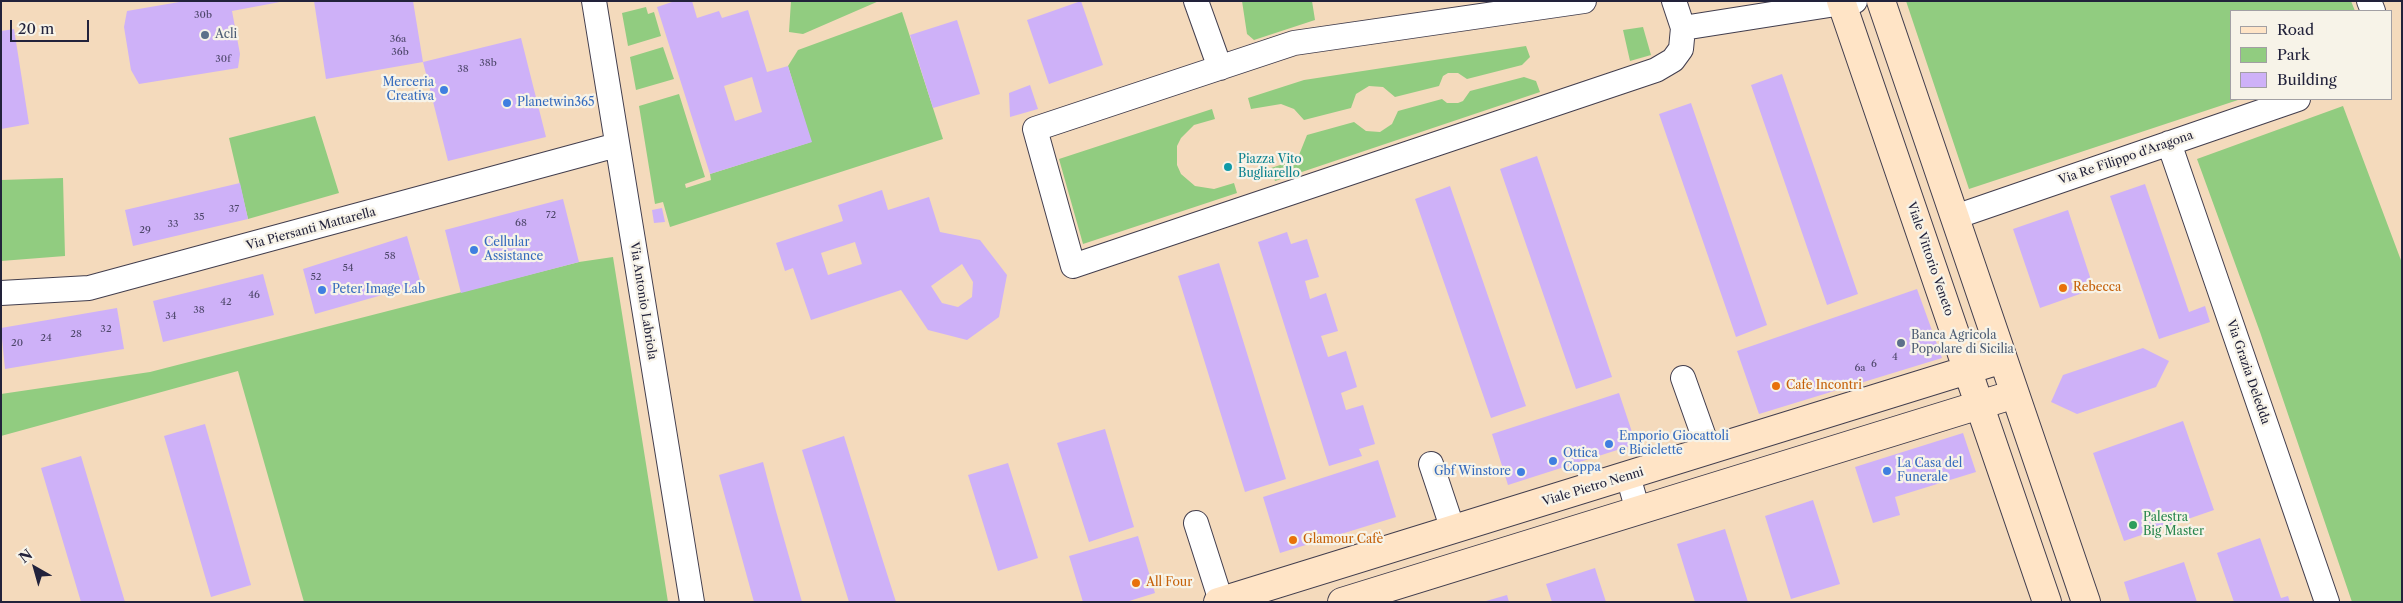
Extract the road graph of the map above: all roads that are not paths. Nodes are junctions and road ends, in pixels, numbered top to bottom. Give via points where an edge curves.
1 (594, 1) edge
2 (1196, 1) edge
3 (1584, 1) edge
4 (1674, 1) edge
5 (1881, 1) edge
6 (1846, 2) edge
7 (1683, 28) junction
8 (1220, 68) junction
9 (2295, 100) edge
10 (2169, 143) junction
11 (617, 145) junction
12 (1955, 216) junction
13 (1, 293) edge
14 (2003, 359) junction
15 (1969, 370) junction
16 (1683, 378) dead end
17 (2015, 394) junction
18 (1980, 405) junction
19 (1709, 451) junction
20 (1431, 464) dead end
21 (1628, 476) junction
22 (1638, 511) junction
23 (1196, 523) dead end
24 (1453, 530) junction
25 (1252, 597) edge
26 (1219, 601) edge
27 (692, 602) edge
28 (1342, 602) edge
29 (2047, 602) edge
30 (2086, 602) edge
31 (2326, 602) edge

1 - 11 street, Via Antonio Labriola
2 - 8 street
3 - 8 street via 1294,43
4 - 7 street
5 - 12 street
6 - 7 street
6 - 15 street, Viale Vittorio Veneto
7 - 8 street via 1681,49 1673,60 1656,70 1073,266 1035,129
9 - 10 street, Via Re Filippo d'Aragona
10 - 12 street, Via Re Filippo d'Aragona
10 - 31 street, Via Grazia Deledda
11 - 13 street, Via Piersanti Mattarella via 89,288
11 - 27 street, Via Antonio Labriola
12 - 14 street
14 - 15 street, Viale Pietro Nenni
14 - 17 street
15 - 18 street, Viale Vittorio Veneto
15 - 19 street, Viale Pietro Nenni
16 - 19 street
17 - 18 street
17 - 30 street
18 - 22 street
18 - 29 street, Viale Vittorio Veneto
19 - 21 street, Viale Pietro Nenni
20 - 24 street
21 - 22 street
21 - 24 street, Viale Pietro Nenni
22 - 28 street
23 - 26 street
24 - 25 street, Viale Pietro Nenni
25 - 26 street, Viale Pietro Nenni

